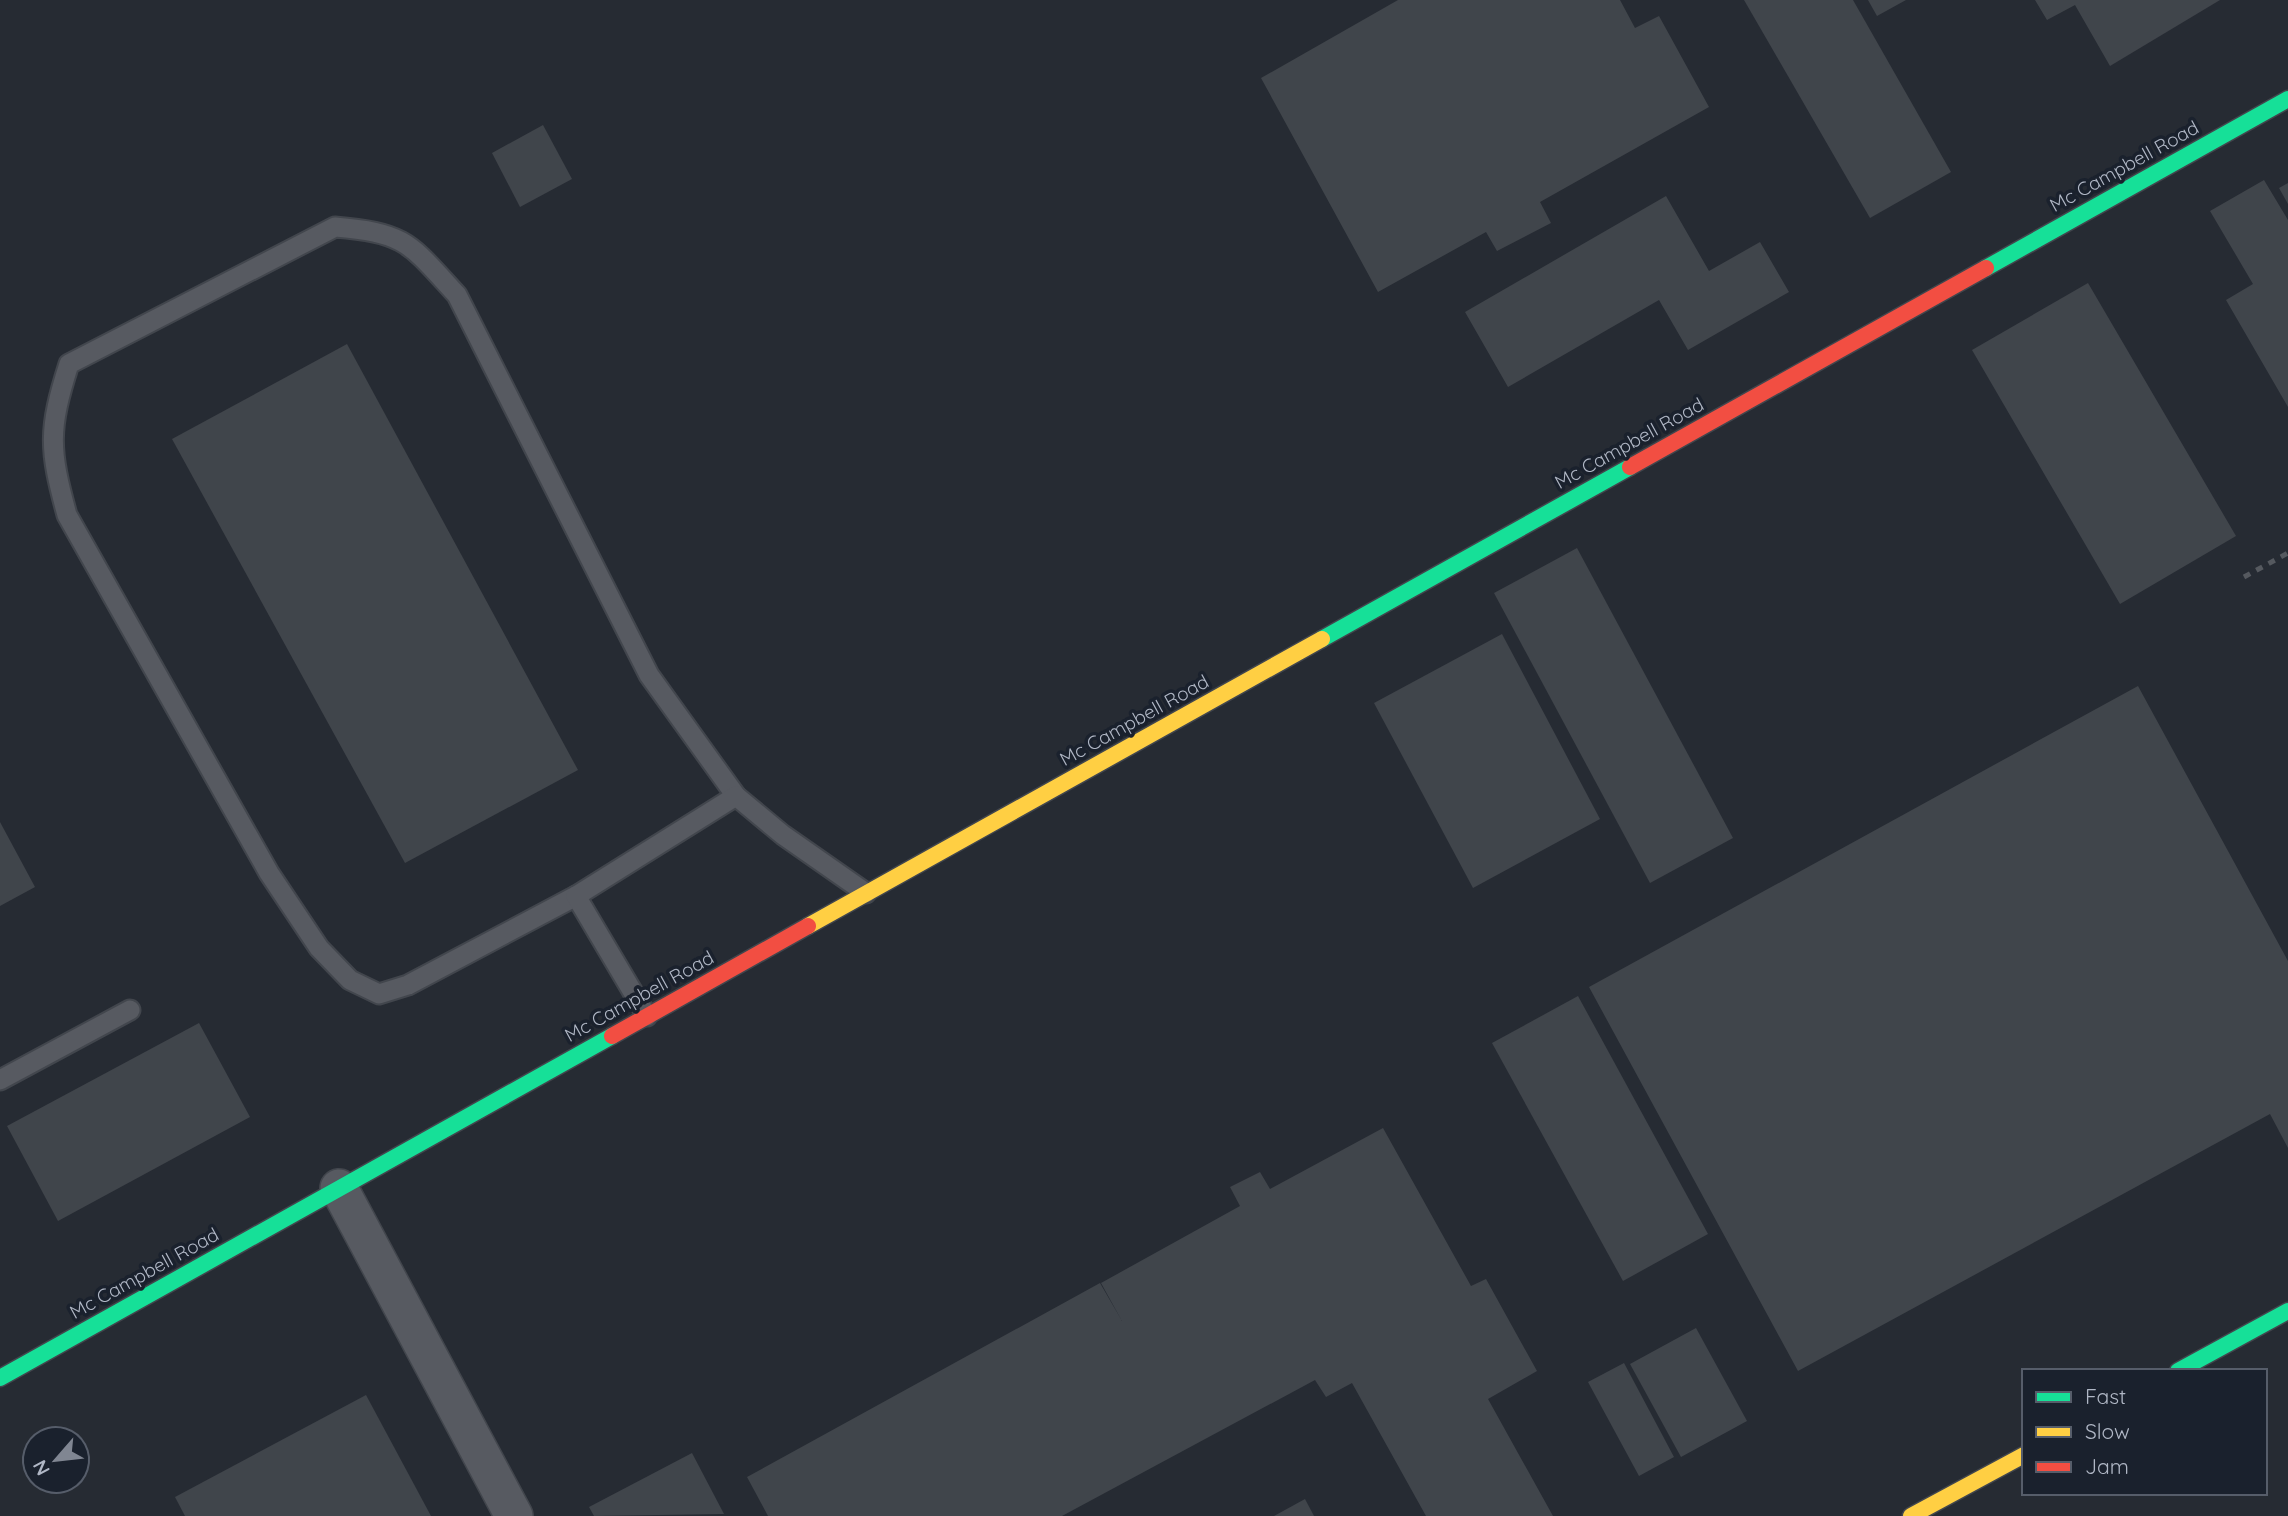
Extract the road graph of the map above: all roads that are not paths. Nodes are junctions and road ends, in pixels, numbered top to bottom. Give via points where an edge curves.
1 (2288, 99) edge
2 (736, 796) junction
3 (866, 893) junction
4 (576, 896) junction
5 (130, 1010) dead end
6 (647, 1016) junction
7 (0, 1080) edge
8 (339, 1188) junction
9 (2288, 1311) edge
10 (2182, 1369) edge
11 (0, 1378) edge
12 (2022, 1456) edge
13 (514, 1516) edge
14 (1911, 1516) edge

1 - 3 street, Mc Campbell Road
2 - 3 lane
2 - 4 lane
2 - 4 lane via 649,675 457,295 411,245 379,231 335,227 69,364 53,413 52,462 67,515 269,873 319,948 350,980 379,994 408,985
3 - 6 street, Mc Campbell Road
4 - 6 lane
5 - 7 lane
6 - 8 street, Mc Campbell Road
8 - 11 street, Mc Campbell Road
8 - 13 street
9 - 10 street
12 - 14 street

